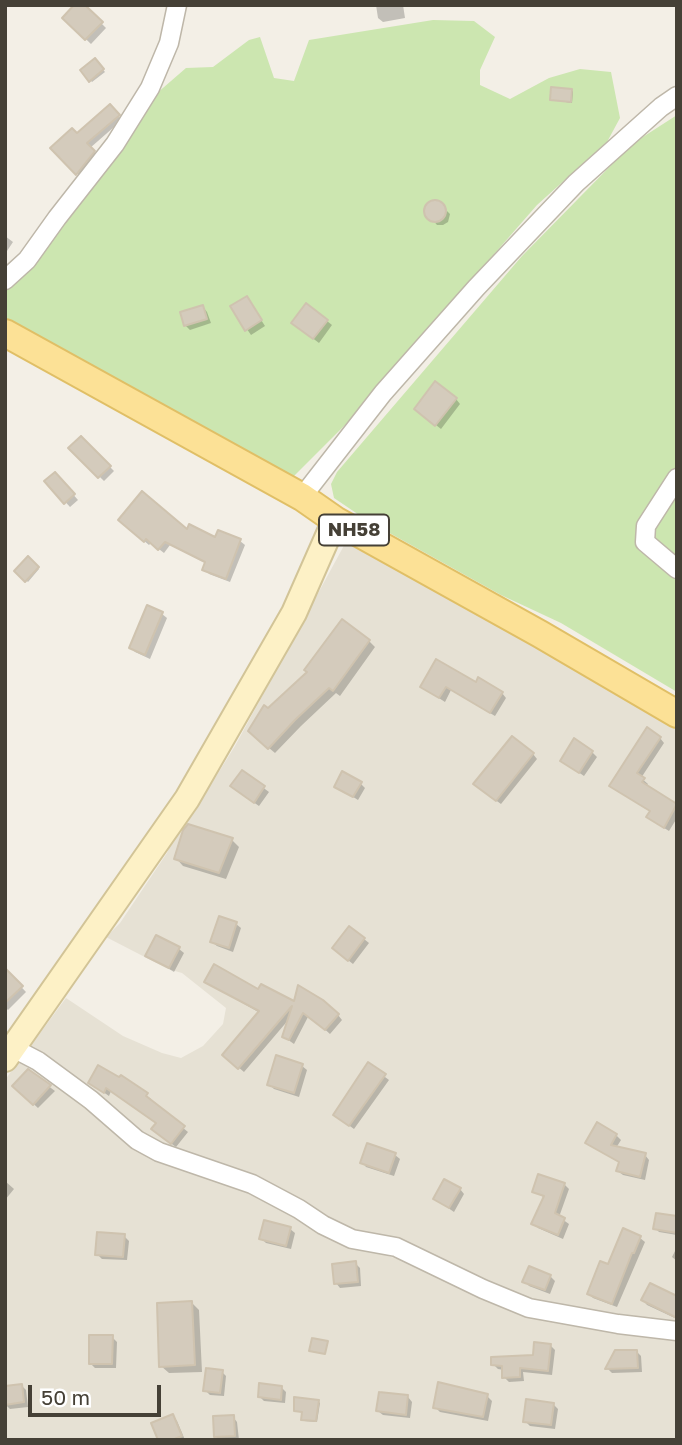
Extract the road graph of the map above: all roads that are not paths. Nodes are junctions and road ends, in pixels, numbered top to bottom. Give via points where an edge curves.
1 (177, 5) edge
2 (677, 96) edge
3 (5, 280) edge
4 (5, 333) edge
5 (677, 478) edge
6 (302, 497) junction
7 (335, 520) junction
8 (677, 569) edge
9 (677, 714) edge
10 (9, 1054) edge
11 (677, 1331) edge

1 - 3 street via 169,43 150,88 115,144 27,260
2 - 6 street via 576,183 476,288 383,393
4 - 6 main road, NH58
5 - 8 street via 646,526 645,542
6 - 7 main road, NH58
7 - 9 main road, NH58
7 - 10 street via 294,613 187,799
10 - 11 street via 38,1061 159,1152 252,1184 352,1239 396,1247 529,1308

